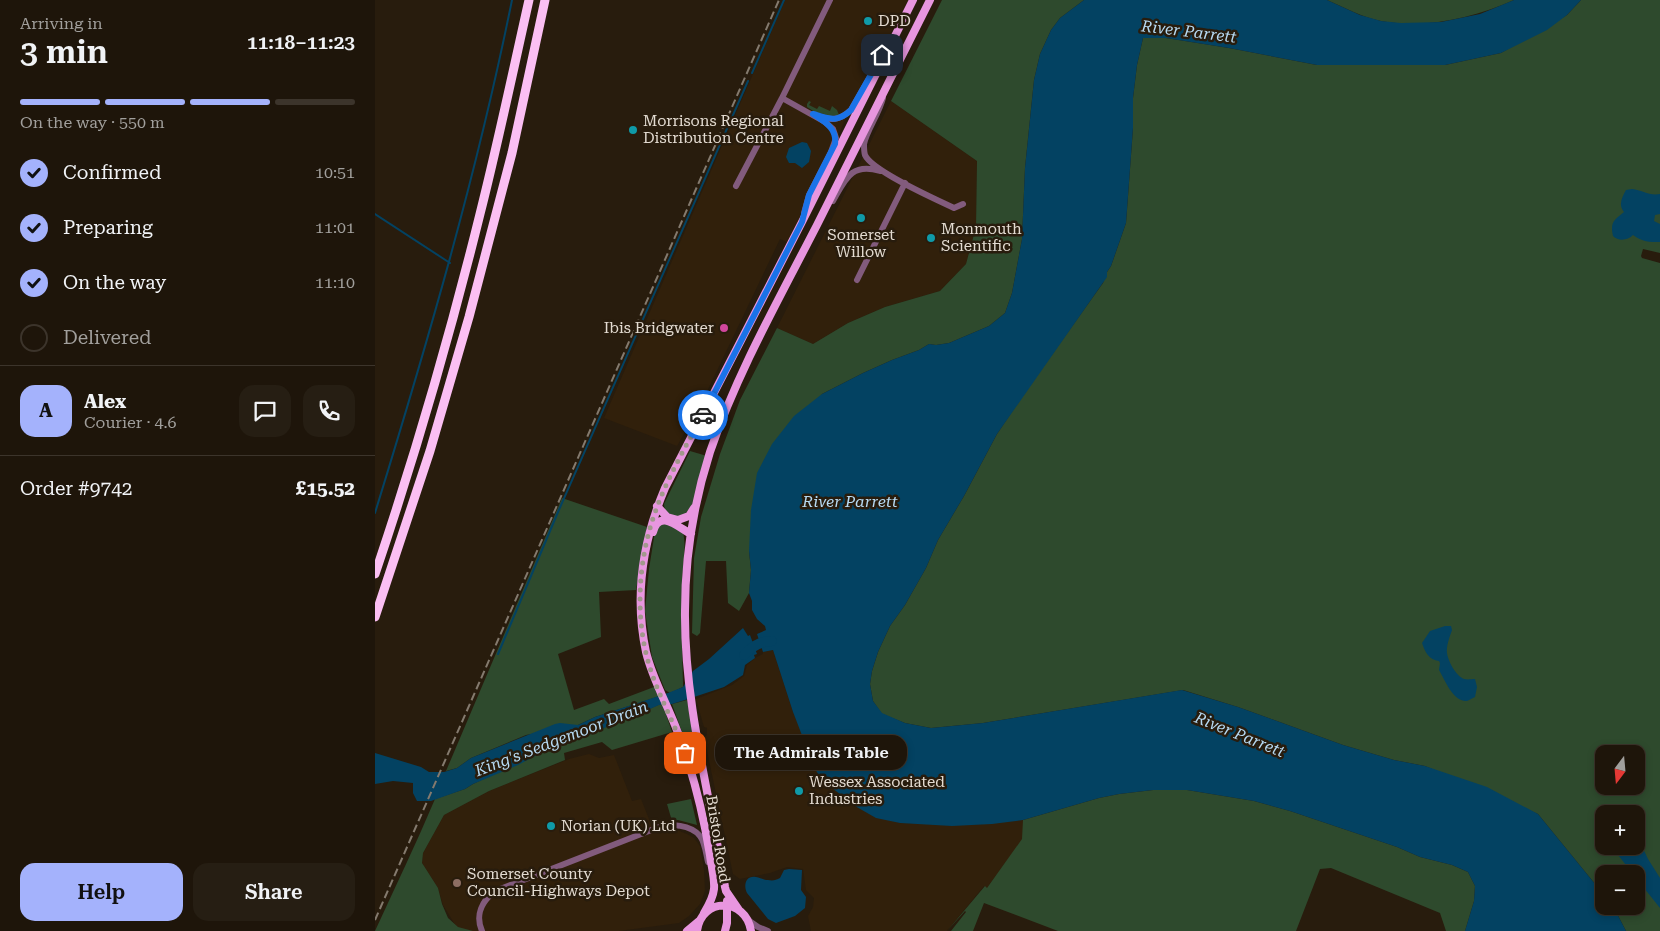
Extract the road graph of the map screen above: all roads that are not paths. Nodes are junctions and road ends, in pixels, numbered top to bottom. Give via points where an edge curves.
1 (529, 0) edge
2 (545, 0) edge
3 (830, 0) edge
4 (913, 0) edge
5 (930, 0) edge
6 (899, 27) junction
7 (884, 94) junction
8 (782, 98) junction
9 (813, 114) junction
10 (886, 173) junction
11 (905, 183) junction
12 (736, 186) dead end
13 (963, 204) dead end
14 (823, 213) junction
15 (802, 222) junction
16 (857, 280) dead end
17 (697, 504) junction
18 (657, 506) junction
19 (691, 534) junction
20 (375, 574) edge
21 (641, 577) junction
22 (375, 617) edge
23 (713, 877) junction
24 (726, 892) junction
25 (727, 906) junction
26 (739, 910) junction
27 (704, 913) junction
28 (748, 920) junction
29 (699, 921) junction
30 (482, 931) edge
31 (687, 931) edge
32 (697, 931) edge
33 (725, 931) edge
34 (751, 931) edge
35 (768, 931) edge

1 - 20 highway via 453,317
2 - 22 highway via 512,153 469,317 430,450
3 - 8 street
4 - 6 main road, Bristol Road
5 - 7 main road, Bristol Road
6 - 9 street via 851,110 837,119
6 - 15 main road, Bristol Road
7 - 10 street via 864,150 868,160
7 - 14 main road, Bristol Road
8 - 9 street
8 - 12 street
9 - 15 street via 830,126 836,138 809,195
10 - 11 street
10 - 14 street via 865,168 853,172
11 - 13 street via 954,208
11 - 16 street
14 - 17 main road, Bristol Road via 735,389 709,454
15 - 18 main road, Bristol Road
17 - 18 main road via 689,516 678,520 667,517
17 - 19 main road, Bristol Road
18 - 21 main road, Bristol Road
19 - 21 main road via 669,521 658,523
19 - 24 main road, Bristol Road via 685,610 687,669
21 - 23 main road, Bristol Road via 641,614 650,668 693,776
23 - 27 main road, Bristol Road via 713,896
23 - 30 street via 700,836 680,825 659,827 495,891 482,906 479,917
24 - 25 main road
24 - 26 main road, Bristol Road
25 - 26 main road
25 - 27 main road via 713,907
25 - 33 main road
26 - 28 main road, Bristol Road
27 - 29 main road, Bristol Road
28 - 34 main road
28 - 35 street
29 - 31 main road
29 - 32 main road

